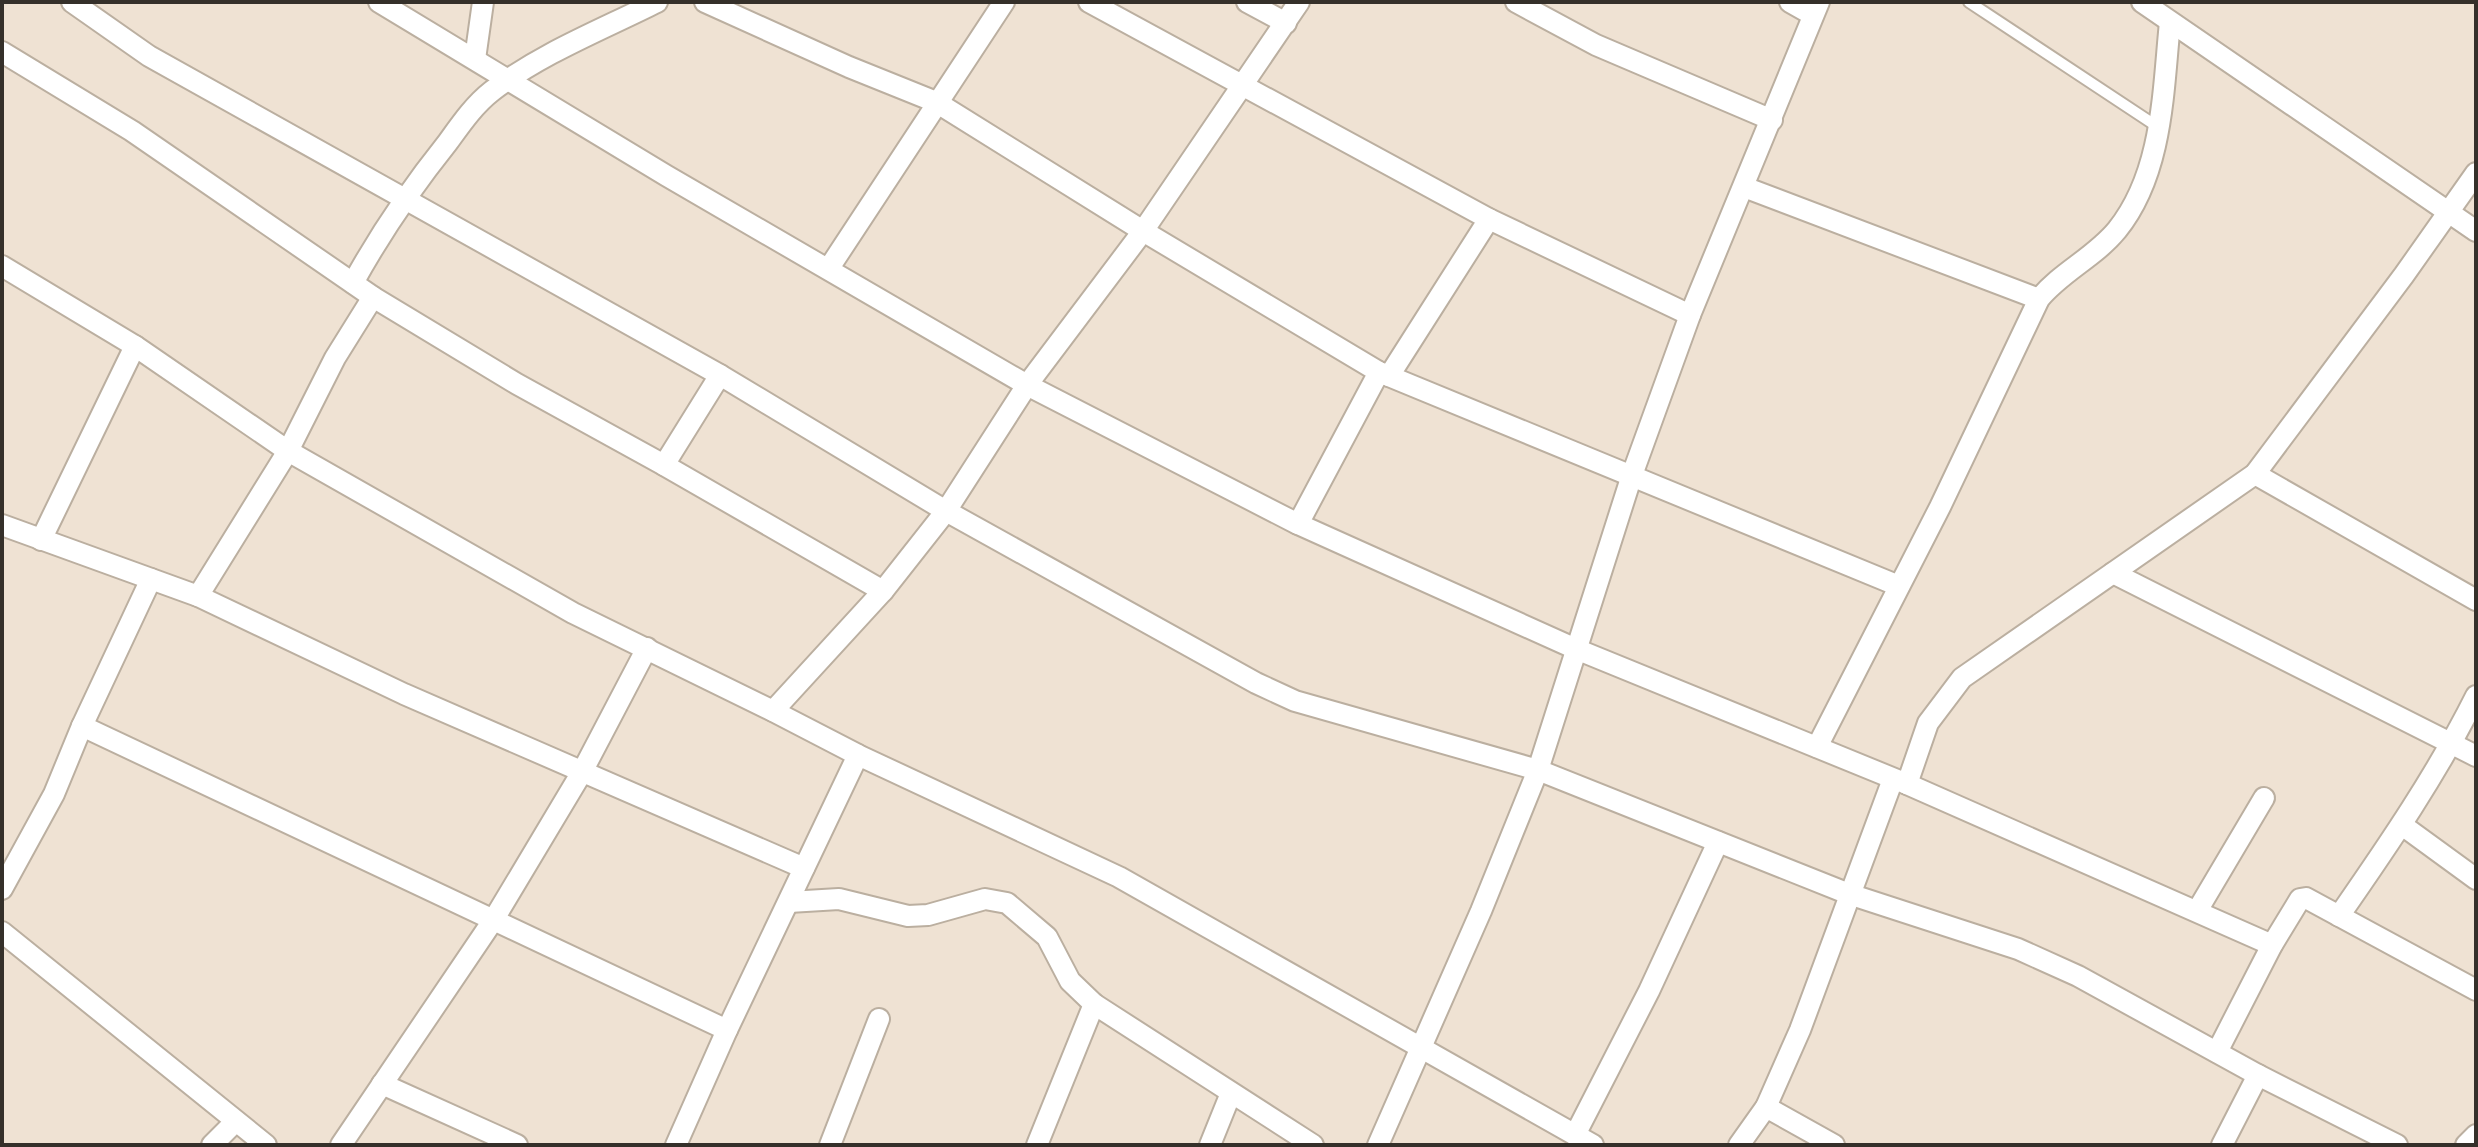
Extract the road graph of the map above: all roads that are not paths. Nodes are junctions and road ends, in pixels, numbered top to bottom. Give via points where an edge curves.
1 (72, 2) edge
2 (379, 2) edge
3 (483, 2) edge
4 (657, 2) edge
5 (705, 2) edge
6 (1004, 2) edge
7 (1089, 2) edge
8 (1247, 2) edge
9 (1299, 2) edge
10 (1516, 2) edge
11 (1790, 2) edge
12 (1969, 2) edge
13 (2142, 2) edge
14 (1816, 8) edge
15 (2170, 22) junction
16 (1286, 23) junction
17 (2, 52) edge
18 (475, 59) junction
19 (509, 79) junction
20 (1242, 86) junction
21 (936, 102) junction
22 (1772, 120) junction
23 (2158, 127) junction
24 (2476, 173) edge
25 (1744, 187) junction
26 (403, 198) junction
27 (2450, 213) junction
28 (1489, 219) junction
29 (1143, 231) junction
30 (2476, 231) edge
31 (2, 266) edge
32 (829, 268) junction
33 (353, 283) junction
34 (373, 297) junction
35 (2039, 299) junction
36 (1690, 315) junction
37 (135, 346) junction
38 (1384, 374) junction
39 (720, 375) junction
40 (1027, 385) junction
41 (288, 451) junction
42 (664, 465) junction
43 (2255, 474) junction
44 (1632, 475) junction
45 (946, 511) junction
46 (1298, 524) junction
47 (2, 525) edge
48 (41, 540) junction
49 (2113, 573) junction
50 (151, 579) junction
51 (1899, 586) junction
52 (883, 591) junction
53 (198, 596) junction
54 (2476, 600) edge
55 (647, 648) junction
56 (1576, 649) junction
57 (2476, 696) edge
58 (773, 711) junction
59 (82, 726) junction
60 (2452, 744) junction
61 (1817, 747) junction
62 (858, 755) junction
63 (2476, 756) edge
64 (1538, 770) junction
65 (582, 772) junction
66 (1900, 781) junction
67 (2264, 798) dead end
68 (2402, 825) junction
69 (1718, 842) junction
70 (804, 868) junction
71 (2476, 879) edge
72 (2, 889) edge
73 (1849, 894) junction
74 (789, 902) junction
75 (2197, 911) junction
76 (2339, 916) junction
77 (494, 919) junction
78 (2, 932) edge
79 (2272, 945) junction
80 (2476, 990) edge
81 (1094, 1004) junction
82 (879, 1019) dead end
83 (727, 1030) junction
84 (1420, 1045) junction
85 (2217, 1052) junction
86 (2258, 1075) junction
87 (382, 1084) junction
88 (1231, 1093) junction
89 (1766, 1107) junction
90 (235, 1122) junction
91 (2476, 1135) edge
92 (2363, 1137) edge
93 (1584, 1140) edge
94 (212, 1145) edge
95 (266, 1145) edge
96 (341, 1145) edge
97 (517, 1145) edge
98 (676, 1145) edge
99 (830, 1145) edge
100 (1037, 1145) edge
101 (1210, 1145) edge
102 (1313, 1145) edge
103 (1378, 1145) edge
104 (1739, 1145) edge
105 (1834, 1145) edge
106 (2222, 1145) edge
107 (2397, 1145) edge
108 (2466, 1145) edge

1 - 26 street via 149,56
2 - 18 street
3 - 18 street
4 - 19 street
5 - 21 street
6 - 21 street
7 - 20 street
8 - 16 street
9 - 16 street
10 - 22 street via 1596,45
11 - 14 street
12 - 23 lane
13 - 15 street
14 - 22 street
15 - 23 street
15 - 27 street
16 - 20 street
17 - 33 street via 132,131
18 - 19 street
19 - 26 street via 466,117
19 - 32 street
20 - 28 street
20 - 29 street
21 - 29 street
21 - 32 street
22 - 25 street
23 - 35 street via 2130,212 2116,231
24 - 27 street
25 - 35 street
25 - 36 street
26 - 33 street
26 - 39 street
27 - 30 street
27 - 43 street
28 - 36 street
28 - 38 street
29 - 38 street
29 - 40 street
31 - 37 street
32 - 40 street
33 - 34 street
34 - 41 street
34 - 42 street
35 - 51 street
36 - 44 street
37 - 41 street
37 - 48 street
38 - 44 street
38 - 46 street
39 - 42 street
39 - 45 street
40 - 45 street
40 - 46 street
41 - 53 street
41 - 55 street via 573,613
42 - 52 street
43 - 49 street
43 - 54 street
44 - 51 street
44 - 56 street
45 - 52 street
45 - 64 street via 1295,701
46 - 56 street
47 - 48 street
48 - 50 street
49 - 60 street
49 - 66 street via 1962,678 1928,723
50 - 53 street
50 - 59 street
51 - 61 street
52 - 58 street
53 - 65 street
55 - 58 street
55 - 65 street
56 - 61 street
56 - 64 street
57 - 60 street
58 - 62 street
59 - 72 street via 54,794
59 - 77 street
60 - 63 street
60 - 68 street
61 - 66 street
62 - 70 street
62 - 84 street via 1119,877
64 - 69 street
64 - 84 street
65 - 70 street
65 - 77 street
66 - 73 street
66 - 75 street
67 - 75 street
68 - 71 street
68 - 76 street
69 - 73 street
69 - 93 street
70 - 74 street
73 - 85 street via 2018,949
73 - 89 street
74 - 81 street via 839,899 908,916 985,899 1007,903 1047,937 1070,981
74 - 83 street
75 - 79 street
76 - 79 street via 2300,899
76 - 80 street
77 - 83 street
77 - 87 street
78 - 90 street
79 - 85 street
81 - 88 street
81 - 100 street
82 - 99 street
83 - 98 street
84 - 93 street
84 - 103 street
85 - 86 street
86 - 92 street
86 - 106 street
87 - 96 street
87 - 97 street
88 - 101 street
88 - 102 street
89 - 104 street
89 - 105 street
90 - 94 street
90 - 95 street
91 - 108 street
92 - 107 street

